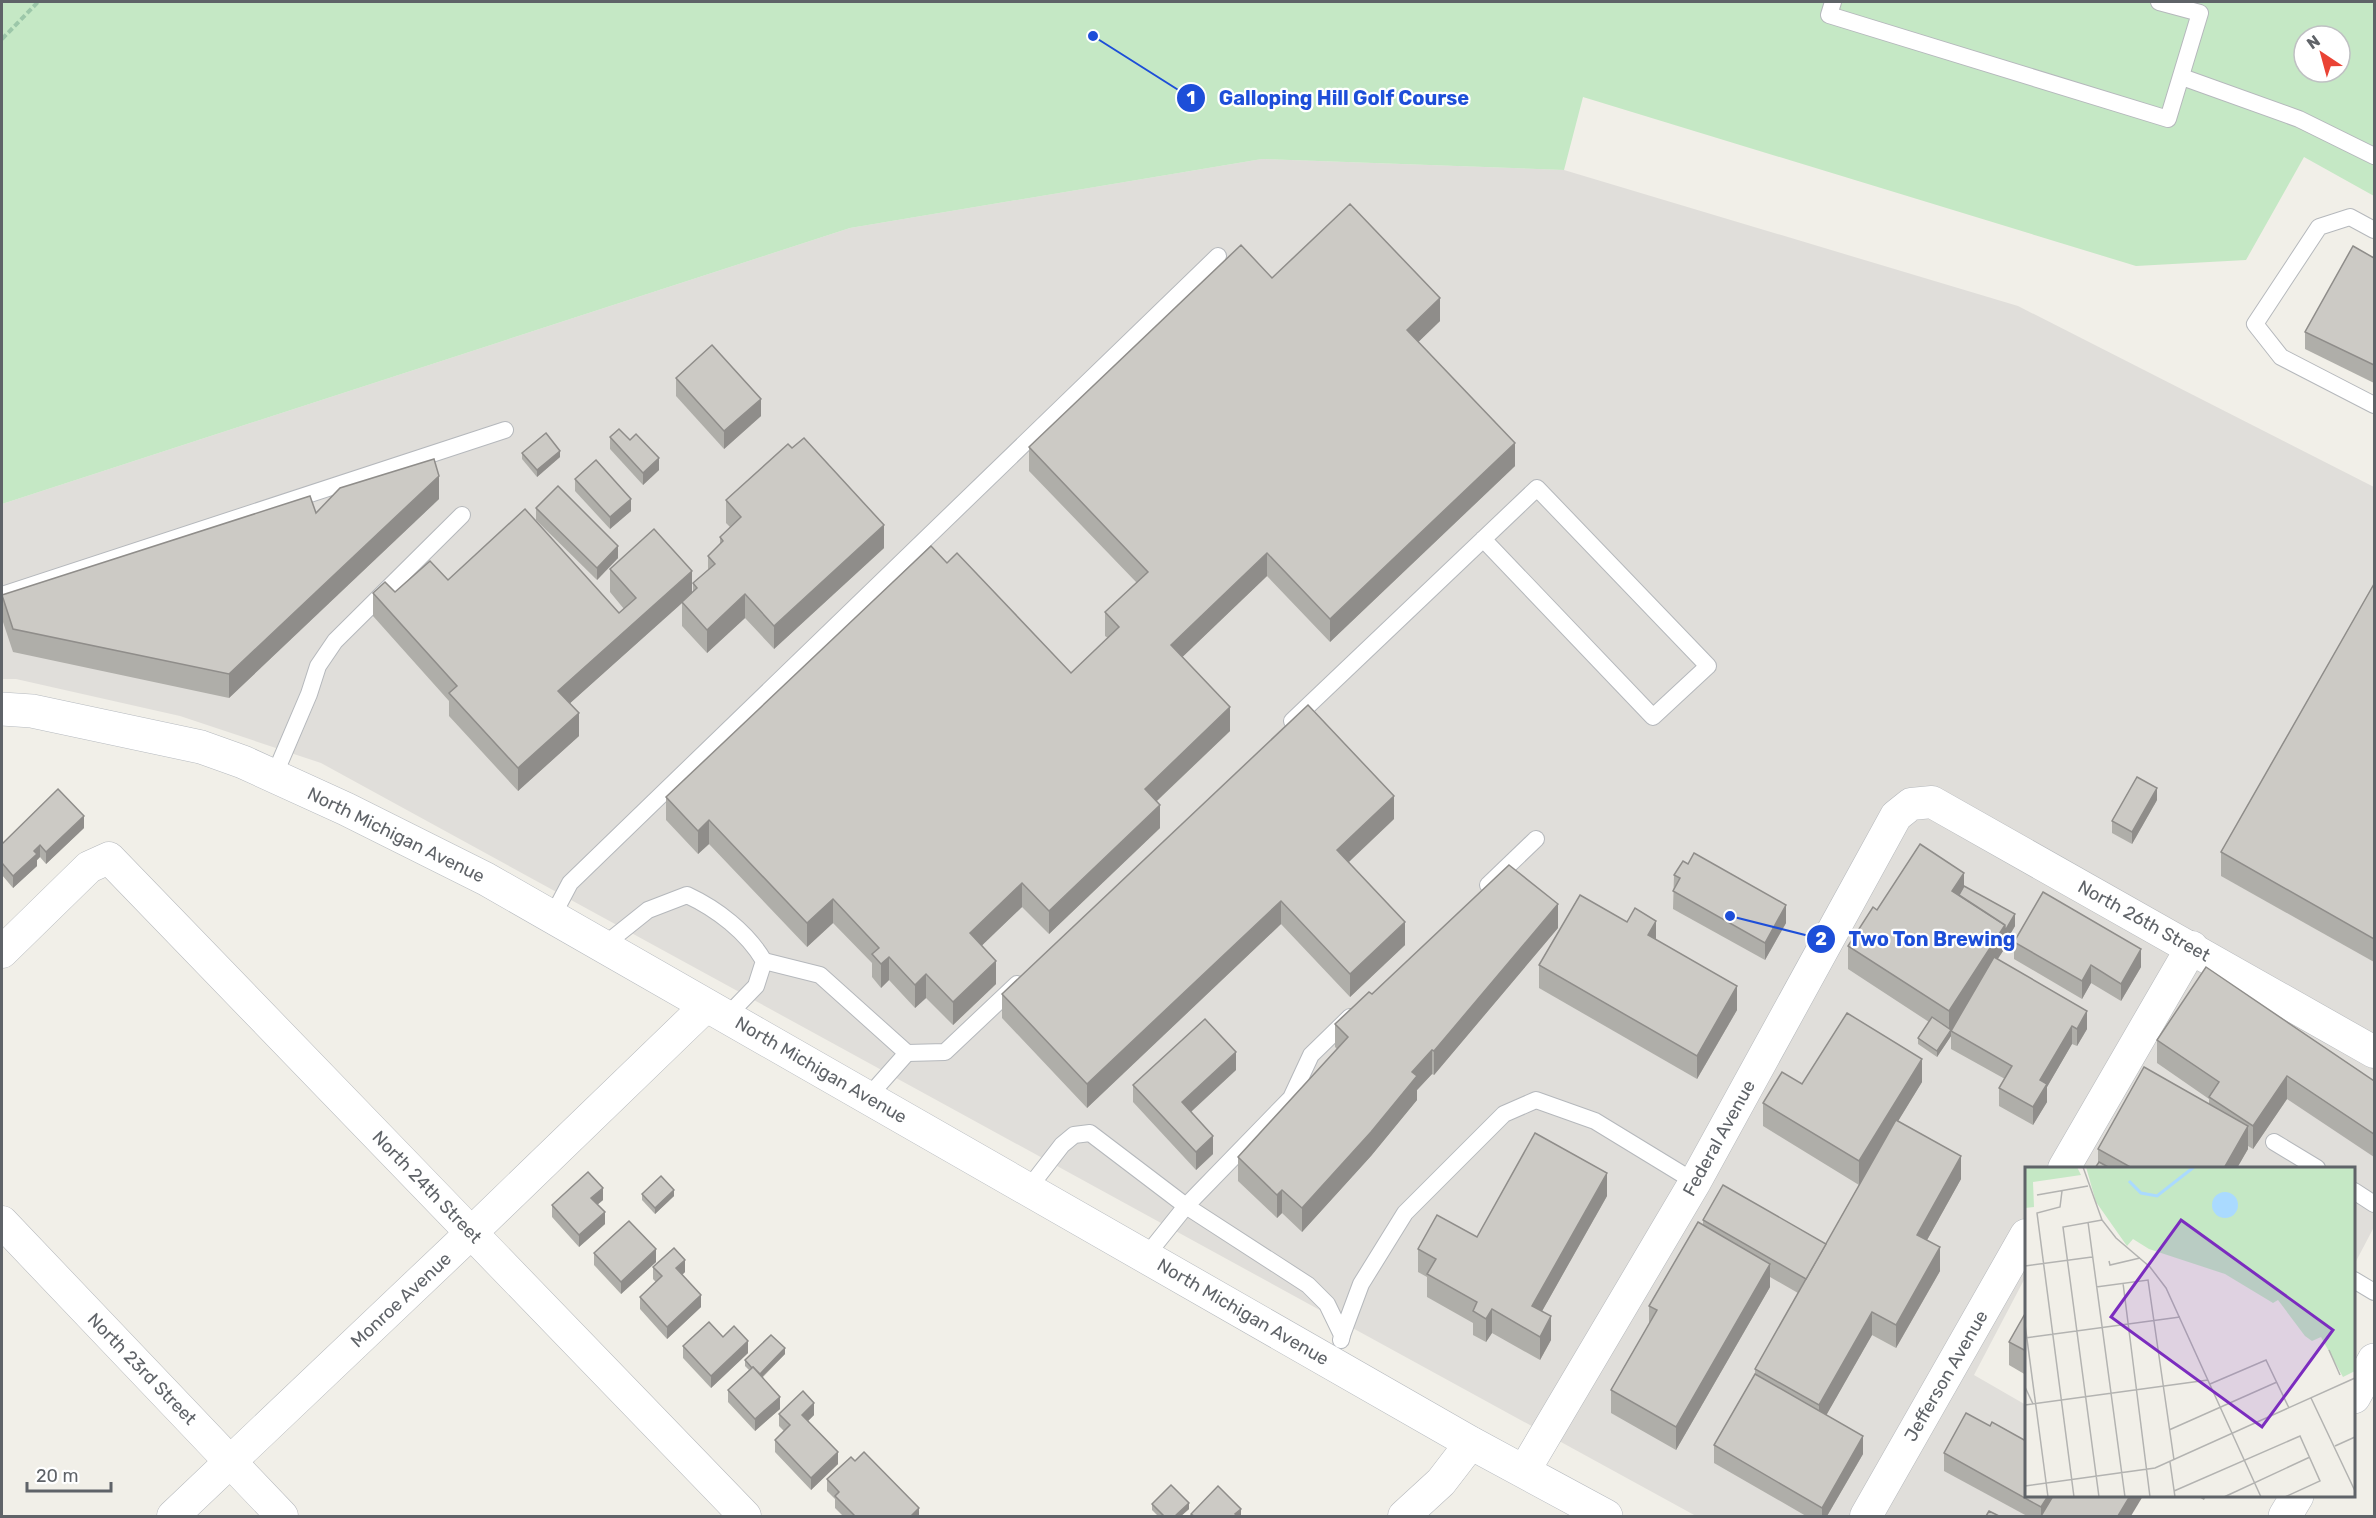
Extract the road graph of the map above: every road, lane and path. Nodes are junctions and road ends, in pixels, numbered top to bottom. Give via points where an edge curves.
1 (38, 2) edge
2 (1833, 2) edge
3 (2158, 2) edge
4 (2, 39) edge
5 (2182, 77) junction
6 (2374, 156) edge
7 (2374, 230) edge
8 (1218, 256) dead end
9 (2374, 405) edge
10 (506, 430) dead end
11 (462, 515) dead end
12 (1483, 538) junction
13 (2, 595) edge
14 (2, 709) edge
15 (1283, 729) edge
16 (274, 776) junction
17 (1911, 804) joint
18 (1536, 839) dead end
19 (1478, 895) edge
20 (552, 917) junction
21 (603, 946) junction
22 (2192, 947) junction
23 (2, 952) edge
24 (764, 961) junction
25 (1032, 969) edge
26 (1361, 1007) edge
27 (716, 1012) junction
28 (2374, 1052) edge
29 (907, 1053) junction
30 (868, 1096) junction
31 (2274, 1142) dead end
32 (2065, 1167) edge
33 (2315, 1167) edge
34 (1695, 1182) junction
35 (1028, 1189) junction
36 (2355, 1192) edge
37 (2374, 1204) edge
38 (1186, 1206) junction
39 (2, 1222) edge
40 (471, 1233) junction
41 (2025, 1242) edge
42 (1146, 1257) junction
43 (2355, 1281) edge
44 (2374, 1292) edge
45 (1340, 1351) junction
46 (1471, 1443) junction
47 (230, 1462) junction
48 (1524, 1471) junction
49 (2296, 1497) edge
50 (173, 1516) edge
51 (282, 1516) edge
52 (745, 1516) edge
53 (1404, 1516) edge
54 (1606, 1516) edge
55 (1866, 1516) edge
56 (2285, 1516) edge

1 - 4 path
2 - 5 lane via 1829,15 2168,119
3 - 5 lane via 2200,13
5 - 6 lane via 2299,119
7 - 9 lane via 2350,217 2319,226 2255,324 2281,357
8 - 20 lane via 570,883
10 - 13 lane
11 - 16 lane via 335,641 318,666
12 - 12 lane via 1653,717 1708,666 1537,488
12 - 15 lane
14 - 16 street, North Michigan Avenue via 32,711 201,747
16 - 20 street, North Michigan Avenue via 486,879
17 - 22 street, North 26th Street via 1932,802
17 - 34 street, Federal Avenue via 1896,816
18 - 19 lane
20 - 21 street, North Michigan Avenue
21 - 24 lane via 648,910 687,895 711,906 756,946
21 - 27 street, North Michigan Avenue
22 - 28 street, North 26th Street
22 - 32 street
23 - 40 street, North 24th Street via 88,867 109,858
24 - 27 lane via 756,986
24 - 29 lane via 820,975
25 - 29 lane via 945,1052
26 - 38 lane via 1311,1054 1291,1098
27 - 30 street, North Michigan Avenue
27 - 40 street, Monroe Avenue
29 - 30 lane
30 - 35 street, North Michigan Avenue
31 - 33 lane
34 - 45 lane via 1595,1121 1536,1100 1504,1114 1405,1213 1361,1284
34 - 48 street, Federal Avenue
35 - 38 lane via 1062,1145 1074,1135 1090,1133
35 - 42 street, North Michigan Avenue
36 - 37 lane
38 - 42 lane
38 - 45 lane via 1308,1285 1327,1304
39 - 47 street, North 23rd Street
40 - 47 street, Monroe Avenue
40 - 52 street, North 24th Street
41 - 55 street, Jefferson Avenue
42 - 45 street, North Michigan Avenue
43 - 44 lane
45 - 46 street, North Michigan Avenue
46 - 48 street, North Michigan Avenue
46 - 53 street via 1441,1482
47 - 50 street, Monroe Avenue
47 - 51 street, North 23rd Street
48 - 54 street, North Michigan Avenue
49 - 56 street

